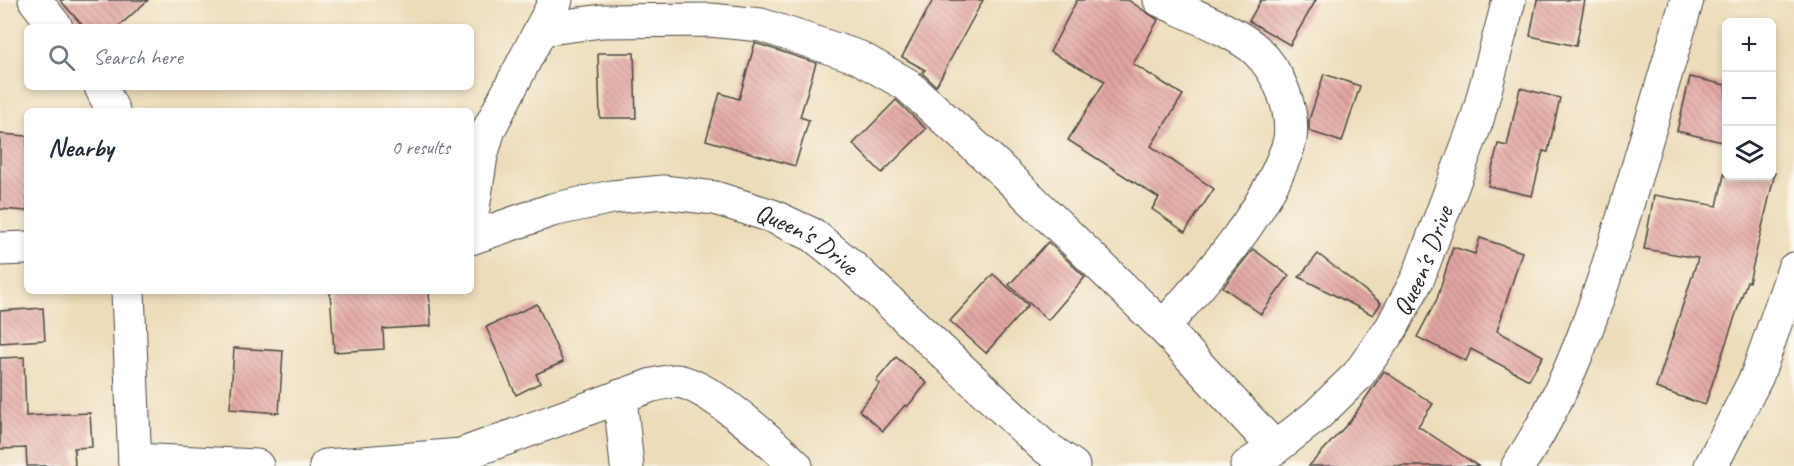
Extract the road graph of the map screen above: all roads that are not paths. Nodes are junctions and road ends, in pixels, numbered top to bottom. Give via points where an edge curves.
1 (35, 0) edge
2 (556, 0) edge
3 (1160, 0) edge
4 (1508, 0) edge
5 (1688, 0) edge
6 (716, 10) edge
7 (54, 24) edge
8 (542, 29) junction
9 (102, 90) edge
10 (112, 108) edge
11 (474, 202) edge
12 (474, 237) edge
13 (0, 249) edge
14 (24, 249) edge
15 (1794, 269) edge
16 (128, 294) edge
17 (1163, 327) junction
18 (620, 396) junction
19 (1275, 448) junction
20 (461, 460) edge
21 (135, 463) edge
22 (257, 466) edge
23 (326, 466) edge
24 (627, 466) edge
25 (796, 466) edge
26 (1073, 466) edge
27 (1247, 466) edge
28 (1518, 466) edge
29 (1711, 466) edge

1 - 7 street
2 - 8 street
3 - 17 street via 1258,51 1285,95 1290,138 1268,193 1221,261
4 - 19 street, Queen's Drive via 1477,120 1418,278 1392,327 1358,375 1316,416
5 - 28 street via 1613,253 1574,362
6 - 8 street
6 - 17 street via 858,57 906,84
8 - 11 street via 489,129
9 - 10 street
12 - 26 street, Queen's Drive via 552,210 612,197 663,192 715,198 772,216 813,235 850,265 1042,445
13 - 14 street
15 - 29 street via 1757,376
16 - 21 street
17 - 19 street
18 - 20 street
18 - 24 street
18 - 25 street via 677,381 706,392
19 - 27 street, Queen's Drive
20 - 23 street
21 - 22 street

